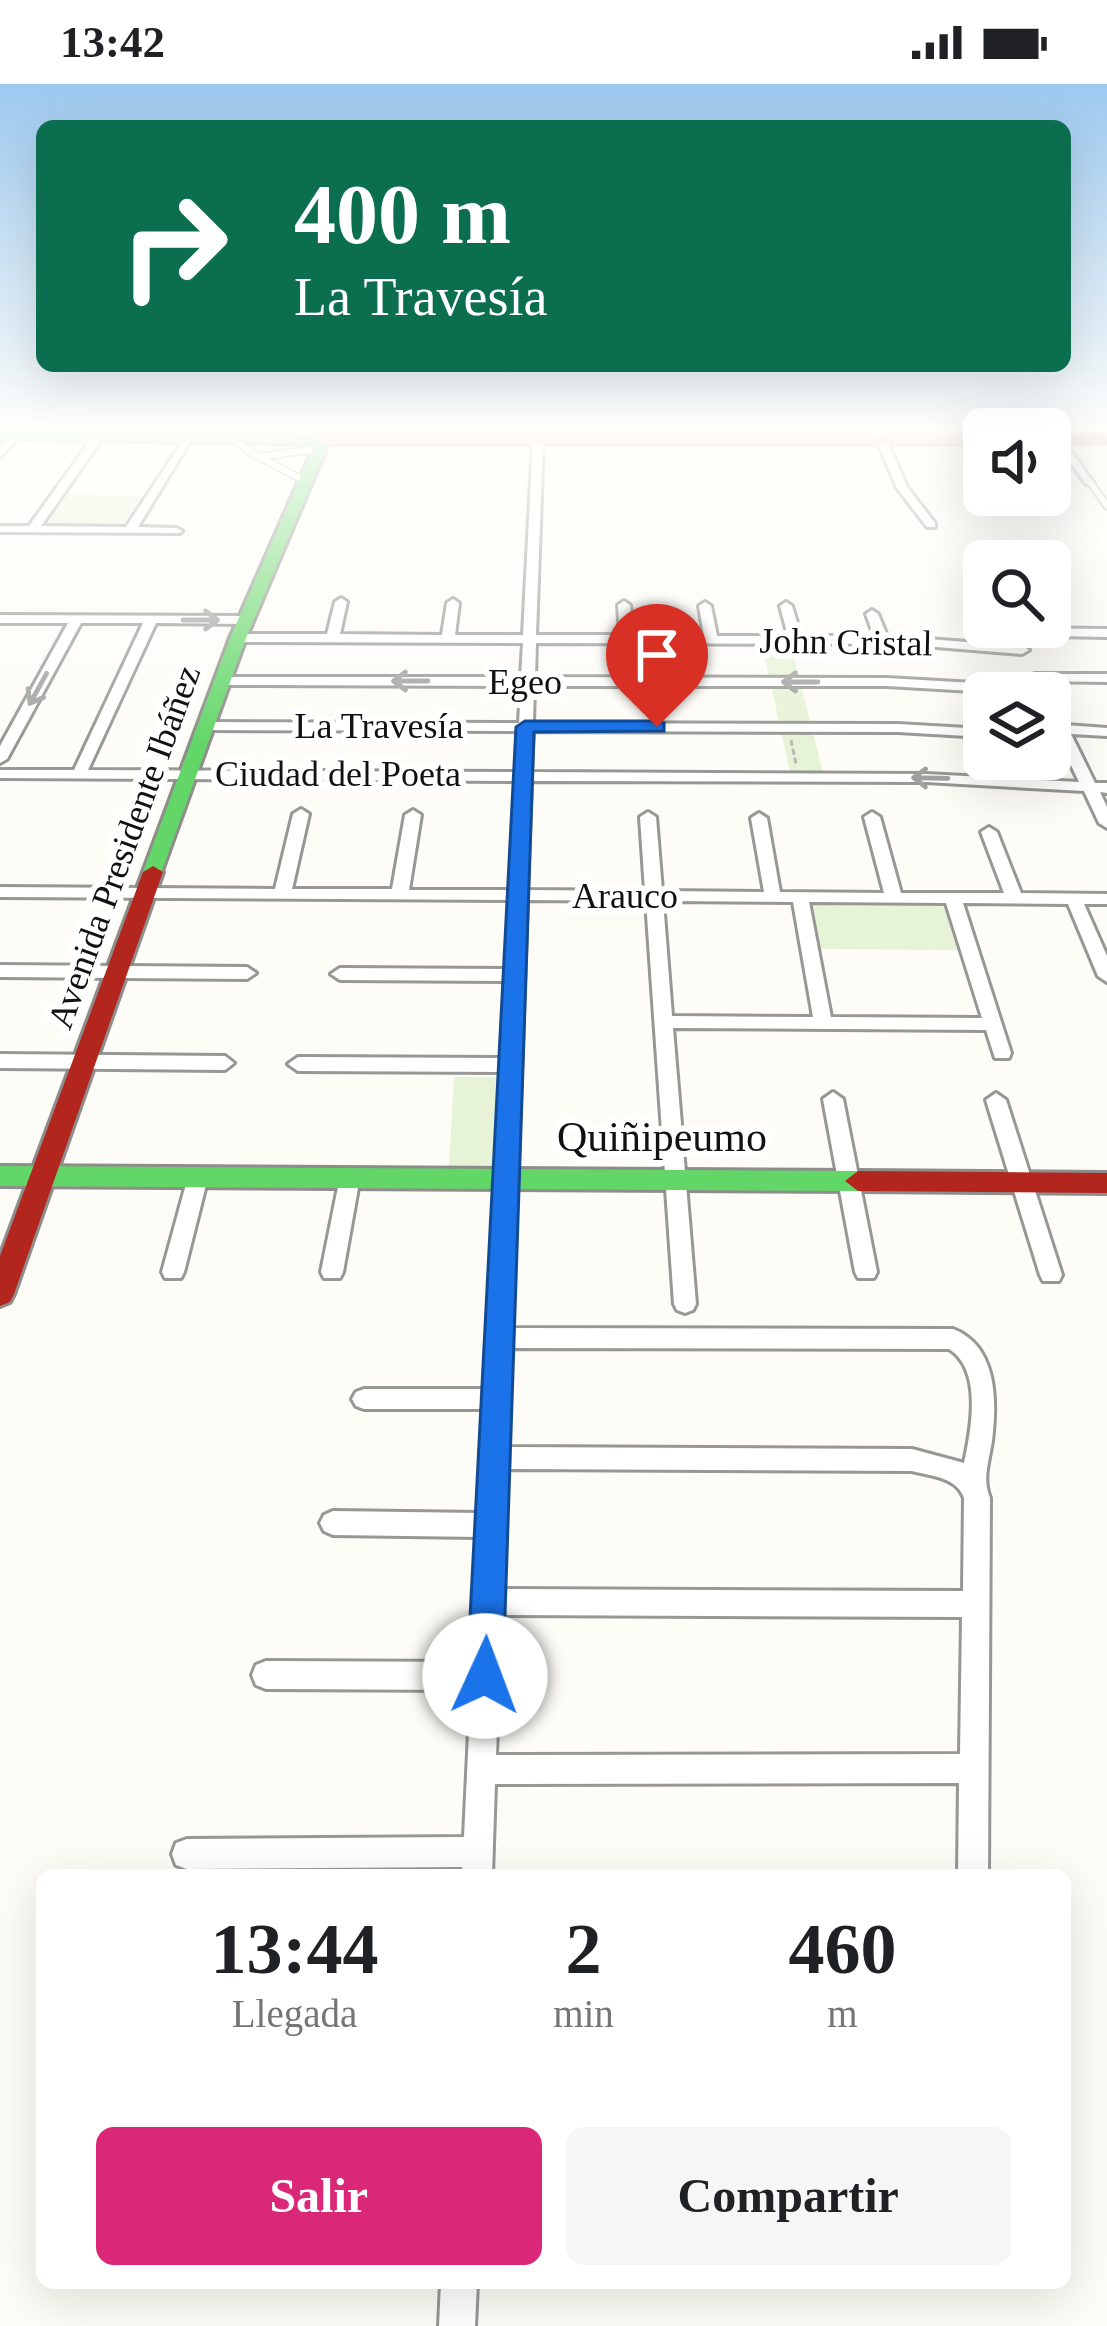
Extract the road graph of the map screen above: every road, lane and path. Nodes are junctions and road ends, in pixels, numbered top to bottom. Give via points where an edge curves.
1 (283, 534) edge
2 (534, 534) edge
3 (340, 602) dead end
4 (453, 603) dead end
5 (623, 605) dead end
6 (705, 606) dead end
7 (786, 606) dead end
8 (2, 611) edge
9 (872, 614) dead end
10 (77, 619) junction
11 (152, 620) junction
12 (242, 629) junction
13 (1071, 632) edge
14 (1107, 633) edge
15 (332, 639) junction
16 (448, 639) junction
17 (529, 640) junction
18 (627, 640) junction
19 (711, 640) junction
20 (796, 640) junction
21 (882, 640) junction
22 (1022, 650) joint
23 (1033, 672) edge
24 (1107, 678) edge
25 (223, 681) junction
26 (527, 682) junction
27 (1071, 686) edge
28 (963, 687) edge
29 (206, 726) junction
30 (525, 727) junction
31 (788, 728) junction
32 (963, 732) edge
33 (1107, 732) edge
34 (1071, 734) edge
35 (1071, 751) edge
36 (0, 759) edge
37 (0, 773) edge
38 (80, 774) junction
39 (189, 774) junction
40 (524, 775) junction
41 (798, 777) junction
42 (1098, 787) edge
43 (301, 814) dead end
44 (413, 815) dead end
45 (872, 817) dead end
46 (648, 818) dead end
47 (760, 818) dead end
48 (1107, 823) edge
49 (989, 832) dead end
50 (146, 891) junction
51 (0, 892) edge
52 (283, 892) junction
53 (400, 893) junction
54 (518, 895) junction
55 (654, 896) junction
56 (773, 897) junction
57 (800, 897) junction
58 (893, 898) junction
59 (953, 898) junction
60 (1014, 898) junction
61 (1073, 899) junction
62 (1107, 899) edge
63 (0, 970) edge
64 (117, 972) junction
65 (247, 973) dead end
66 (340, 974) dead end
67 (515, 975) junction
68 (1107, 976) edge
69 (664, 1022) junction
70 (824, 1023) junction
71 (993, 1024) junction
72 (1002, 1053) dead end
73 (0, 1061) edge
74 (85, 1062) junction
75 (225, 1063) dead end
76 (298, 1064) dead end
77 (511, 1065) junction
78 (833, 1099) dead end
79 (996, 1100) dead end
80 (0, 1176) edge
81 (44, 1176) junction
82 (198, 1177) junction
83 (350, 1177) junction
84 (506, 1178) junction
85 (676, 1179) junction
86 (848, 1180) junction
87 (1022, 1182) junction
88 (1107, 1183) edge
89 (173, 1272) dead end
90 (332, 1272) dead end
91 (866, 1272) dead end
92 (1051, 1275) dead end
93 (0, 1294) edge
94 (685, 1304) dead end
95 (499, 1338) junction
96 (364, 1399) dead end
97 (497, 1399) junction
98 (494, 1458) junction
99 (971, 1482) junction
100 (332, 1523) dead end
101 (492, 1525) junction
102 (488, 1602) junction
103 (978, 1604) junction
104 (266, 1676) dead end
105 (485, 1676) junction
106 (974, 1768) junction
107 (481, 1770) junction
108 (187, 1854) dead end
109 (477, 1864) edge
110 (973, 1869) edge
111 (459, 2289) edge
112 (457, 2326) edge

1 - 12 street, Avenida Presidente Ibáñez
2 - 17 street
3 - 15 street
4 - 16 street
5 - 18 street
6 - 19 street
7 - 20 street
8 - 10 street, John Cristal
9 - 21 street
10 - 11 street, John Cristal
10 -> 36 street
11 -> 12 street, John Cristal
11 - 38 street
12 - 15 street, John Cristal
12 - 25 street, Avenida Presidente Ibáñez
13 - 14 street
15 - 16 street, John Cristal
16 - 17 street, John Cristal
17 - 18 street, John Cristal
17 - 26 street
18 - 19 street, John Cristal
19 - 20 street, John Cristal
20 - 21 street, John Cristal
21 - 22 street, John Cristal
22 - 23 street
24 - 27 street, Egeo
26 -> 25 street, Egeo
25 - 29 street, Avenida Presidente Ibáñez
28 -> 26 street, Egeo
26 - 30 street
29 - 30 street, La Travesía
29 - 39 street, Avenida Presidente Ibáñez
30 - 31 street, La Travesía
30 - 40 street
31 - 32 street, La Travesía
31 - 41 path
33 - 34 street
35 - 42 street
37 - 38 street, Ciudad del Poeta
38 - 39 street, Ciudad del Poeta
39 - 40 street, Ciudad del Poeta
39 - 50 street, Avenida Presidente Ibáñez
40 - 41 street, Ciudad del Poeta
40 - 54 street
42 -> 41 street, Ciudad del Poeta
42 - 48 street
43 - 52 street
44 - 53 street
45 - 58 street
46 - 55 street
47 - 56 street
49 - 60 street
50 - 51 street, Arauco
50 - 52 street, Arauco
50 - 64 street, Avenida Presidente Ibáñez
52 - 53 street, Arauco
53 - 54 street, Arauco
54 - 55 street, Arauco
54 - 67 street
55 - 56 street, Arauco
55 - 69 street
56 - 57 street, Arauco
57 - 58 street, Arauco
57 - 70 street
58 - 59 street, Arauco
59 - 60 street, Arauco
59 - 71 street
60 - 61 street, Arauco
61 - 62 street, Arauco
61 - 68 street
63 - 64 street
64 - 65 street
64 - 74 street, Avenida Presidente Ibáñez
66 - 67 street
67 - 77 street
69 - 70 street
69 - 85 street
70 - 71 street
71 - 72 street
73 - 74 street
74 - 75 street
74 - 81 street, Avenida Presidente Ibáñez
76 - 77 street
77 - 84 street
78 - 86 street
79 - 87 street
80 - 81 street, Quiñipeumo
81 - 82 street, Quiñipeumo
81 - 93 street, Avenida Presidente Ibáñez
82 - 83 street, Quiñipeumo
82 - 89 street
83 - 84 street, Quiñipeumo
83 - 90 street
84 - 85 street, Quiñipeumo
84 - 95 street
85 - 86 street, Quiñipeumo
85 - 94 street
86 - 87 street, Quiñipeumo
86 - 91 street
87 - 88 street, Quiñipeumo
87 - 92 street
95 - 97 street
95 - 99 street via 967,1343 982,1394
96 - 97 street
97 - 98 street
98 - 99 street via 912,1460
98 - 101 street
99 - 103 street
100 - 101 street
101 - 102 street
102 - 103 street
102 - 105 street
103 - 106 street
104 - 105 street
105 - 107 street
106 - 107 street
106 - 110 street
107 - 109 street
108 - 109 street
111 - 112 street

